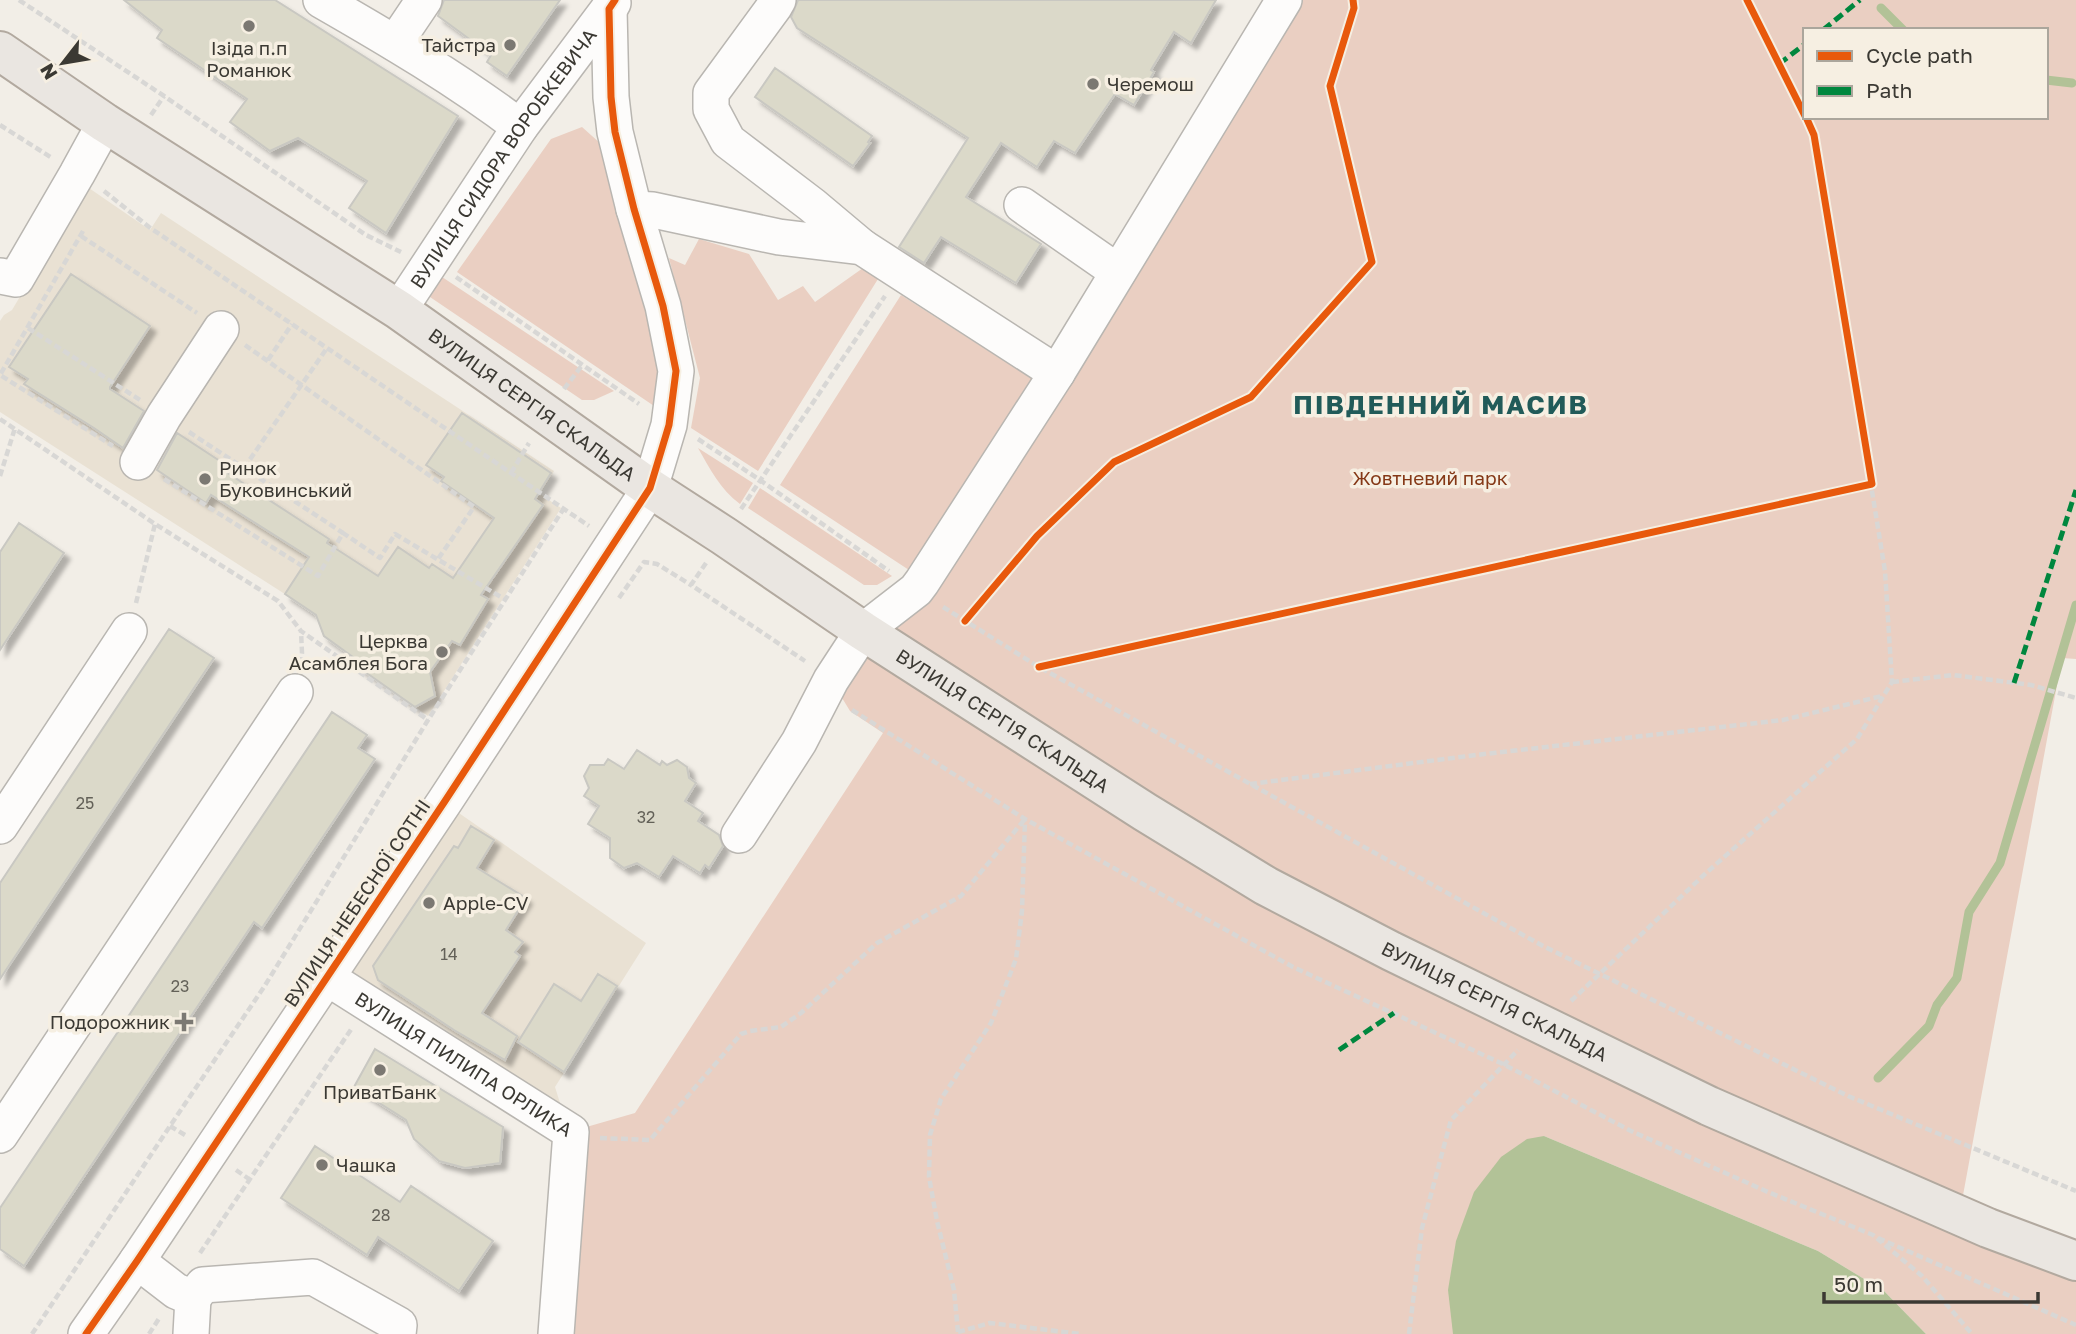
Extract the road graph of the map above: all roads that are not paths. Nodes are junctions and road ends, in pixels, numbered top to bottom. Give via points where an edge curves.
1 (321, 0) edge
2 (424, 0) edge
3 (778, 0) edge
4 (1284, 0) edge
5 (612, 5) edge
6 (395, 43) junction
7 (0, 51) edge
8 (105, 123) junction
9 (520, 127) junction
10 (1022, 205) dead end
11 (634, 209) junction
12 (862, 247) junction
13 (1118, 272) junction
14 (0, 276) edge
15 (399, 310) junction
16 (220, 329) road end
17 (1057, 373) junction
18 (138, 462) road end
19 (650, 488) junction
20 (129, 631) road end
21 (863, 631) junction
22 (295, 692) dead end
23 (0, 826) edge
24 (739, 835) dead end
25 (326, 977) junction
26 (6, 1114) edge
27 (136, 1261) junction
28 (2076, 1261) edge
29 (184, 1294) junction
30 (86, 1334) edge
31 (191, 1334) edge
32 (398, 1334) edge
33 (556, 1334) edge

1 - 6 street
2 - 6 street
3 - 12 street via 711,93 711,109 727,141
4 - 13 street
5 - 9 street, ВУЛИЦЯ СИДОРА ВОРОБКЕВИЧА
5 - 11 street, ВУЛИЦЯ СИДОРА ВОРОБКЕВИЧА via 611,97
6 - 9 street
7 - 8 main road, ВУЛИЦЯ СЕРГІЯ СКАЛЬДА
8 - 14 street via 16,279
8 - 15 main road, ВУЛИЦЯ СЕРГІЯ СКАЛЬДА
9 - 15 street, ВУЛИЦЯ СИДОРА ВОРОБКЕВИЧА
10 - 13 street
11 - 12 street via 779,237
11 - 19 street, ВУЛИЦЯ СИДОРА ВОРОБКЕВИЧА via 676,371 669,425
12 - 17 street
13 - 17 street
15 - 19 main road, ВУЛИЦЯ СЕРГІЯ СКАЛЬДА
16 - 18 street
17 - 21 street via 916,590
19 - 21 main road, ВУЛИЦЯ СЕРГІЯ СКАЛЬДА
19 - 25 street, ВУЛИЦЯ НЕБЕСНОЇ СОТНІ
20 - 23 street
21 - 24 street
21 - 28 main road, ВУЛИЦЯ СЕРГІЯ СКАЛЬДА via 1255,879 1391,951 1709,1106 1988,1228
22 - 26 street
25 - 27 street, ВУЛИЦЯ НЕБЕСНОЇ СОТНІ
25 - 33 street, ВУЛИЦЯ ПИЛИПА ОРЛИКА via 571,1132
27 - 29 street
27 - 30 street, ВУЛИЦЯ НЕБЕСНОЇ СОТНІ
29 - 31 street
29 - 32 street via 203,1285 313,1277 399,1325

